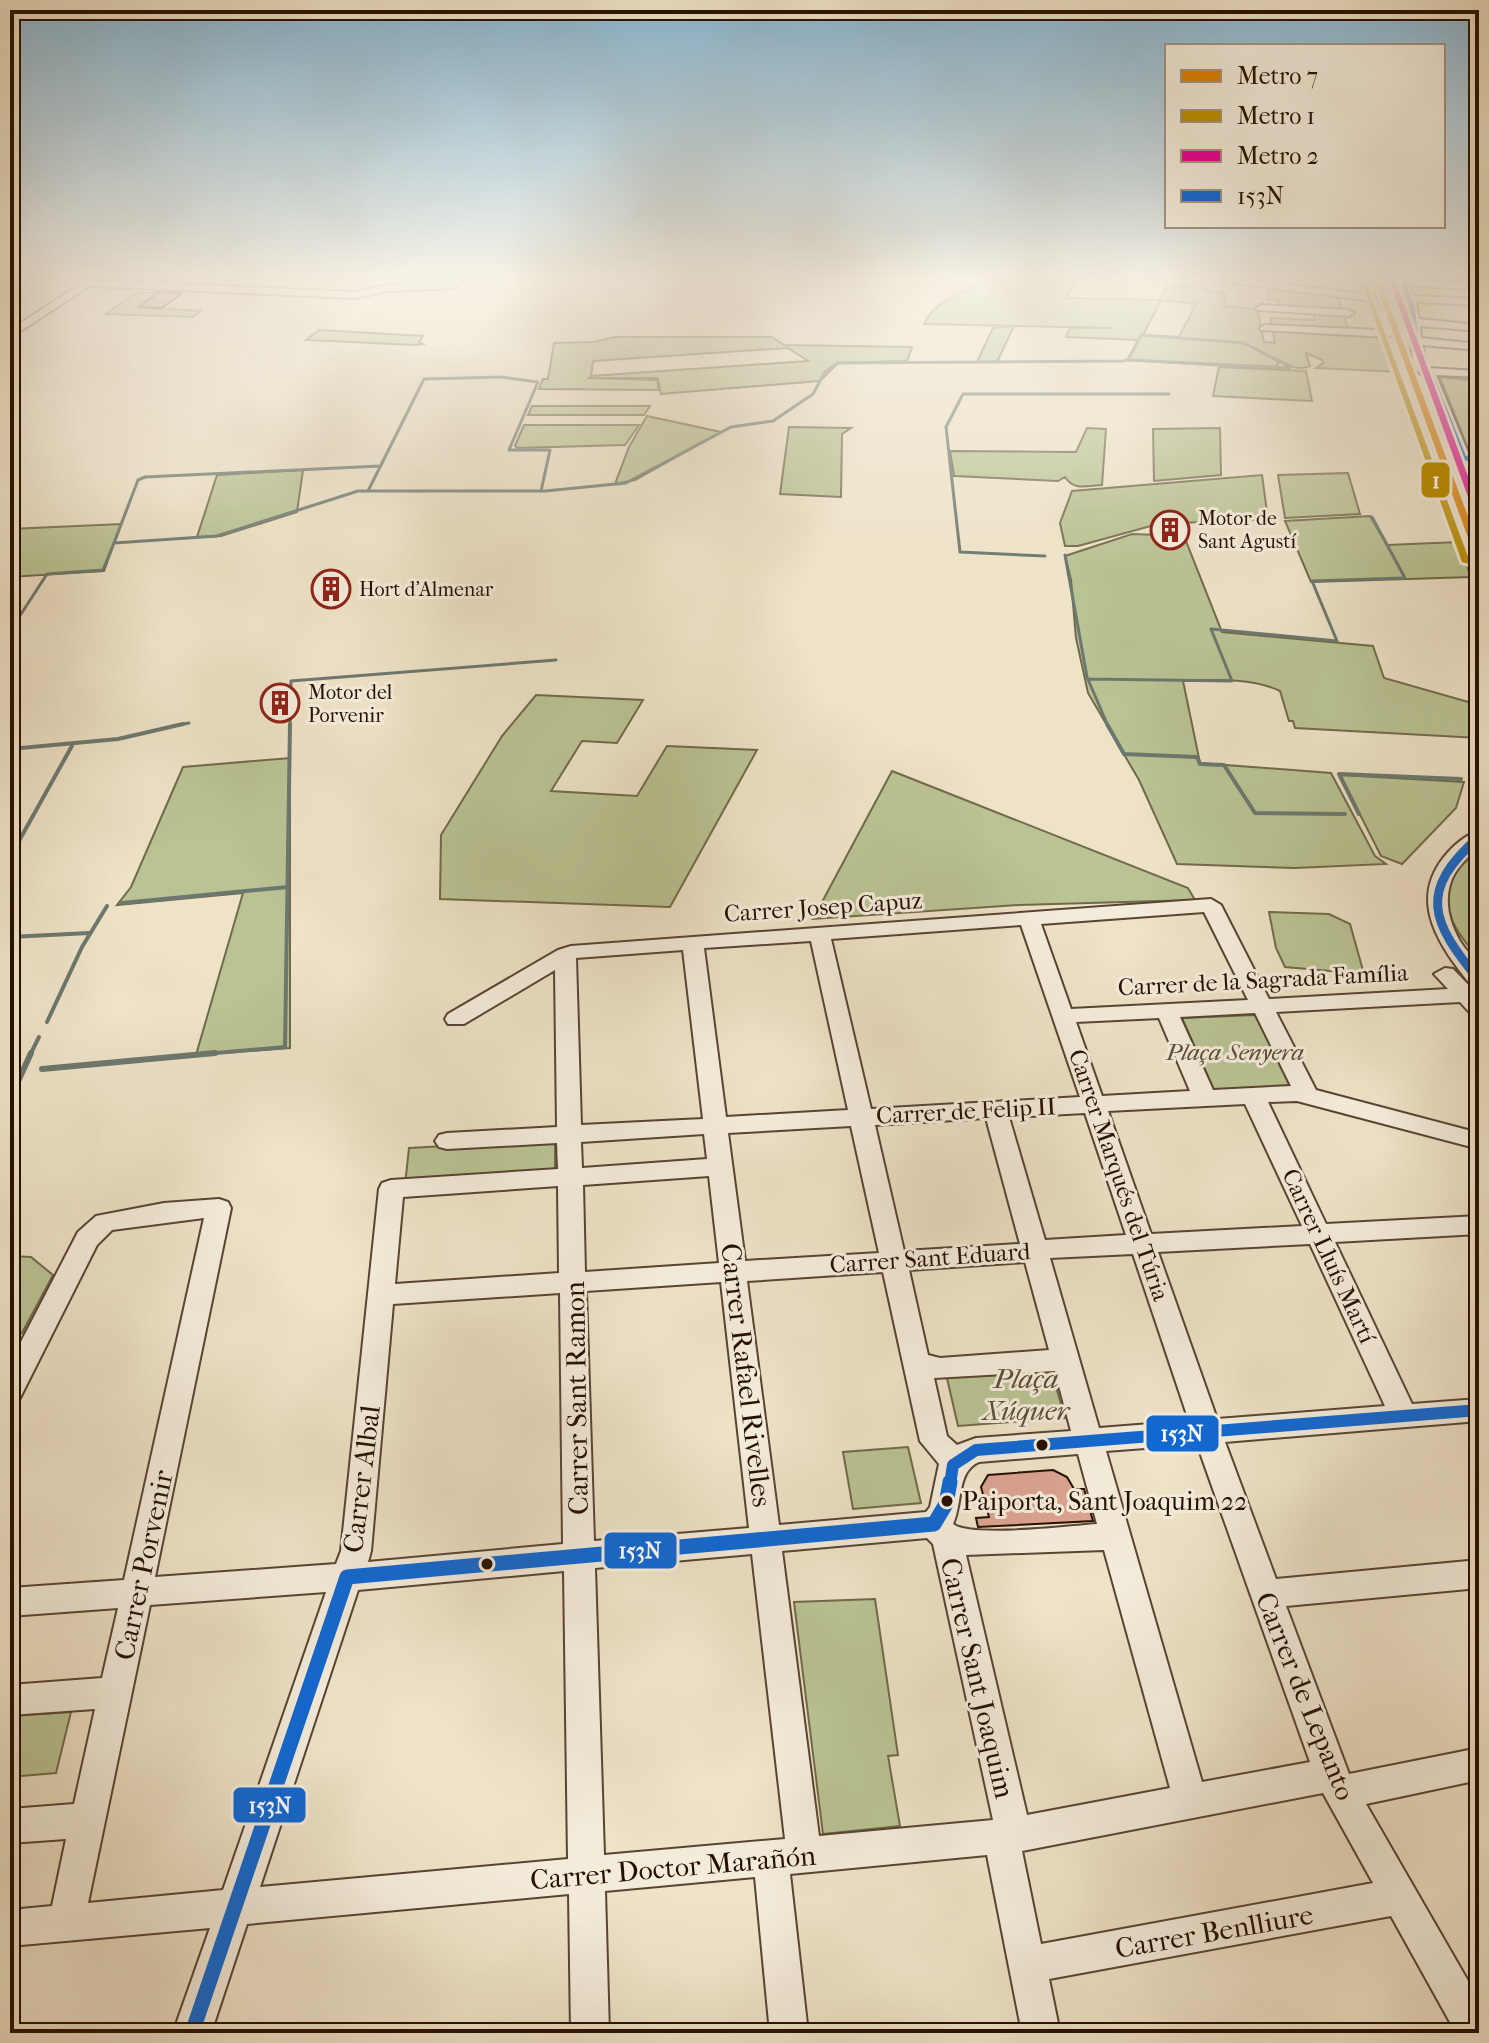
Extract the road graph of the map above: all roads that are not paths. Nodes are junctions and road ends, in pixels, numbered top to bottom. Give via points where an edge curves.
1 (1429, 375) edge
2 (1472, 459) edge
3 (1478, 490) edge
4 (1479, 837) edge
5 (1029, 918) junction
6 (820, 934) junction
7 (693, 943) junction
8 (1457, 949) junction
9 (565, 954) junction
10 (1479, 968) edge
11 (1445, 974) dead end
12 (1474, 995) edge
13 (1263, 1006) junction
14 (1167, 1011) junction
15 (1064, 1016) junction
16 (456, 1019) dead end
17 (1253, 1095) junction
18 (1307, 1095) junction
19 (1204, 1097) junction
20 (1095, 1104) junction
21 (995, 1110) junction
22 (862, 1116) junction
23 (715, 1125) junction
24 (570, 1133) junction
25 (447, 1141) dead end
26 (1479, 1141) edge
27 (720, 1167) junction
28 (571, 1177) junction
29 (1479, 1225) edge
30 (1318, 1234) junction
31 (1141, 1243) junction
32 (1036, 1252) junction
33 (895, 1260) junction
34 (735, 1271) junction
35 (574, 1282) junction
36 (381, 1295) junction
37 (1067, 1359) junction
38 (916, 1362) junction
39 (10, 1390) edge
40 (1479, 1410) edge
41 (1404, 1416) junction
42 (1207, 1431) junction
43 (1089, 1440) junction
44 (954, 1461) junction
45 (940, 1531) junction
46 (1116, 1536) junction
47 (768, 1539) junction
48 (579, 1554) junction
49 (1479, 1574) edge
50 (347, 1577) junction
51 (138, 1593) junction
52 (1265, 1594) junction
53 (10, 1602) edge
54 (102, 1693) dead end
55 (10, 1700) edge
56 (1479, 1764) edge
57 (1336, 1783) junction
58 (1191, 1803) junction
59 (74, 1821) dead end
60 (10, 1826) edge
61 (1007, 1836) junction
62 (788, 1857) junction
63 (588, 1875) junction
64 (1401, 1896) junction
65 (236, 1907) junction
66 (66, 1923) junction
67 (10, 1928) edge
68 (1027, 1965) junction
69 (192, 2033) edge
70 (590, 2033) edge
71 (789, 2033) edge
72 (1041, 2033) edge
73 (1477, 2033) edge

1 - 2 street
2 - 3 street
4 - 8 street via 1444,867 1436,890 1436,913
5 - 6 street, Carrer Josep Capuz
5 - 13 street, Carrer Josep Capuz via 1211,905
5 - 15 street, Carrer Marqués del Túria
6 - 7 street, Carrer Josep Capuz
6 - 22 street
7 - 9 street, Carrer Josep Capuz
7 - 23 street, Carrer Rafael Rivelles
8 - 10 street
8 - 12 street
9 - 16 street, Carrer Josep Capuz
9 - 24 street, Carrer Sant Ramon
11 - 12 street
12 - 13 street, Carrer de la Sagrada Família
13 - 14 street, Carrer de la Sagrada Família
13 - 18 street
14 - 15 street, Carrer de la Sagrada Família
14 - 19 street
15 - 20 street, Carrer Marqués del Túria
17 - 18 street, Carrer de Felip II
17 - 19 street, Carrer de Felip II
17 - 30 street, Carrer Lluís Martí
18 - 26 street, Carrer de Felip II
19 - 20 street, Carrer de Felip II
20 - 21 street, Carrer de Felip II
20 - 31 street, Carrer Marqués del Túria
21 - 22 street, Carrer de Felip II
21 - 32 street
22 - 23 street, Carrer de Felip II
22 - 33 street
23 - 24 street, Carrer de Felip II
23 - 27 street, Carrer Rafael Rivelles
24 - 25 street, Carrer de Felip II
24 - 28 street, Carrer Sant Ramon
27 - 28 street
27 - 34 street, Carrer Rafael Rivelles
28 - 35 street, Carrer Sant Ramon
28 - 36 street, Carrer Albal via 391,1189
29 - 30 street, Carrer Sant Eduard
30 - 31 street, Carrer Sant Eduard
30 - 41 street, Carrer Lluís Martí
31 - 32 street, Carrer Sant Eduard
31 - 42 street, Carrer Marqués del Túria
32 - 33 street, Carrer Sant Eduard
32 - 37 street
33 - 34 street, Carrer Sant Eduard
33 - 38 street
34 - 35 street, Carrer Sant Eduard
34 - 47 street, Carrer Rafael Rivelles
35 - 36 street, Carrer Sant Eduard
35 - 48 street, Carrer Sant Ramon
36 - 50 street, Carrer Albal via 356,1551
37 - 38 street via 940,1369
37 - 43 street
38 - 44 street via 934,1441
39 - 51 street, Carrer Porvenir via 87,1239 105,1222 219,1208
40 - 41 street
41 - 42 street
42 - 43 street
42 - 52 street, Carrer de Lepanto
43 - 44 street via 976,1450
43 - 46 street
44 - 45 street via 947,1475
45 - 46 street via 976,1544
45 - 47 street
45 - 61 street, Carrer Sant Joaquim via 1011,1823
46 - 58 street
47 - 48 street
47 - 62 street, Carrer Rafael Rivelles
48 - 50 street
48 - 63 street, Carrer Sant Ramon
49 - 52 street
50 - 51 street
50 - 65 street, Carrer Albal
51 - 53 street
51 - 66 street, Carrer Porvenir
52 - 57 street, Carrer de Lepanto
54 - 55 street
56 - 57 street, Carrer Doctor Marañón
57 - 58 street, Carrer Doctor Marañón
57 - 64 street, Carrer de Lepanto
58 - 61 street, Carrer Doctor Marañón
59 - 60 street
61 - 62 street, Carrer Doctor Marañón
61 - 68 street, Carrer Sant Joaquim via 1004,1852
62 - 63 street, Carrer Doctor Marañón
62 - 71 street, Carrer Rafael Rivelles
63 - 65 street, Carrer Doctor Marañón
63 - 70 street, Carrer Sant Ramon
64 - 68 street, Carrer Benlliure
64 - 73 street, Carrer de Lepanto
65 - 66 street, Carrer Doctor Marañón
65 - 69 street, Carrer Albal
66 - 67 street, Carrer Doctor Marañón
68 - 72 street, Carrer Sant Joaquim

